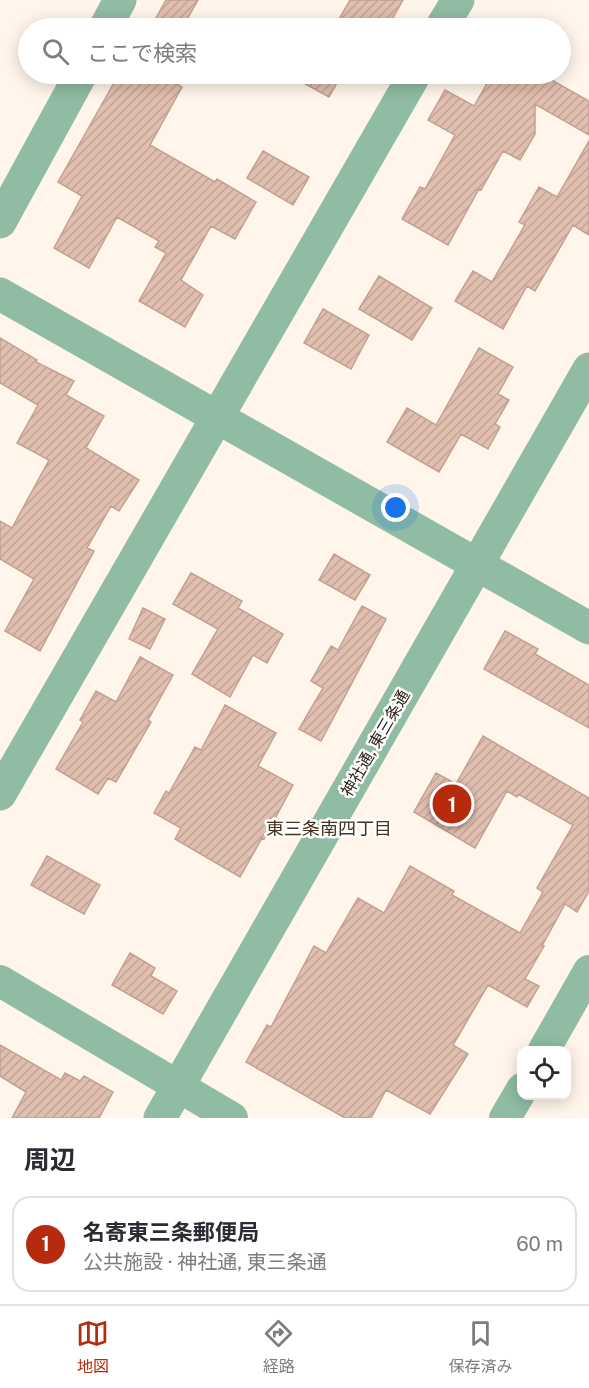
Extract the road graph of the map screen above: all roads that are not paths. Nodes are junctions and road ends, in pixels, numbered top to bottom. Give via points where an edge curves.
1 (120, 0) edge
2 (458, 0) edge
3 (110, 18) edge
4 (447, 18) edge
5 (76, 84) edge
6 (409, 84) edge
7 (0, 222) edge
8 (0, 294) edge
9 (589, 369) edge
10 (217, 416) junction
11 (477, 564) junction
12 (589, 628) edge
13 (0, 794) edge
14 (589, 971) edge
15 (0, 981) edge
16 (546, 1046) edge
17 (178, 1087) junction
18 (517, 1098) edge
19 (160, 1118) edge
20 (232, 1118) edge
21 (505, 1118) edge

1 - 3 street
2 - 4 street
5 - 7 street
6 - 10 street
8 - 10 street
9 - 11 street, 神社通, 東三条通
10 - 11 street
10 - 13 street
11 - 12 street
11 - 17 street, 神社通, 東三条通
14 - 16 street
15 - 17 street
17 - 19 street, 神社通, 東三条通
17 - 20 street
18 - 21 street

